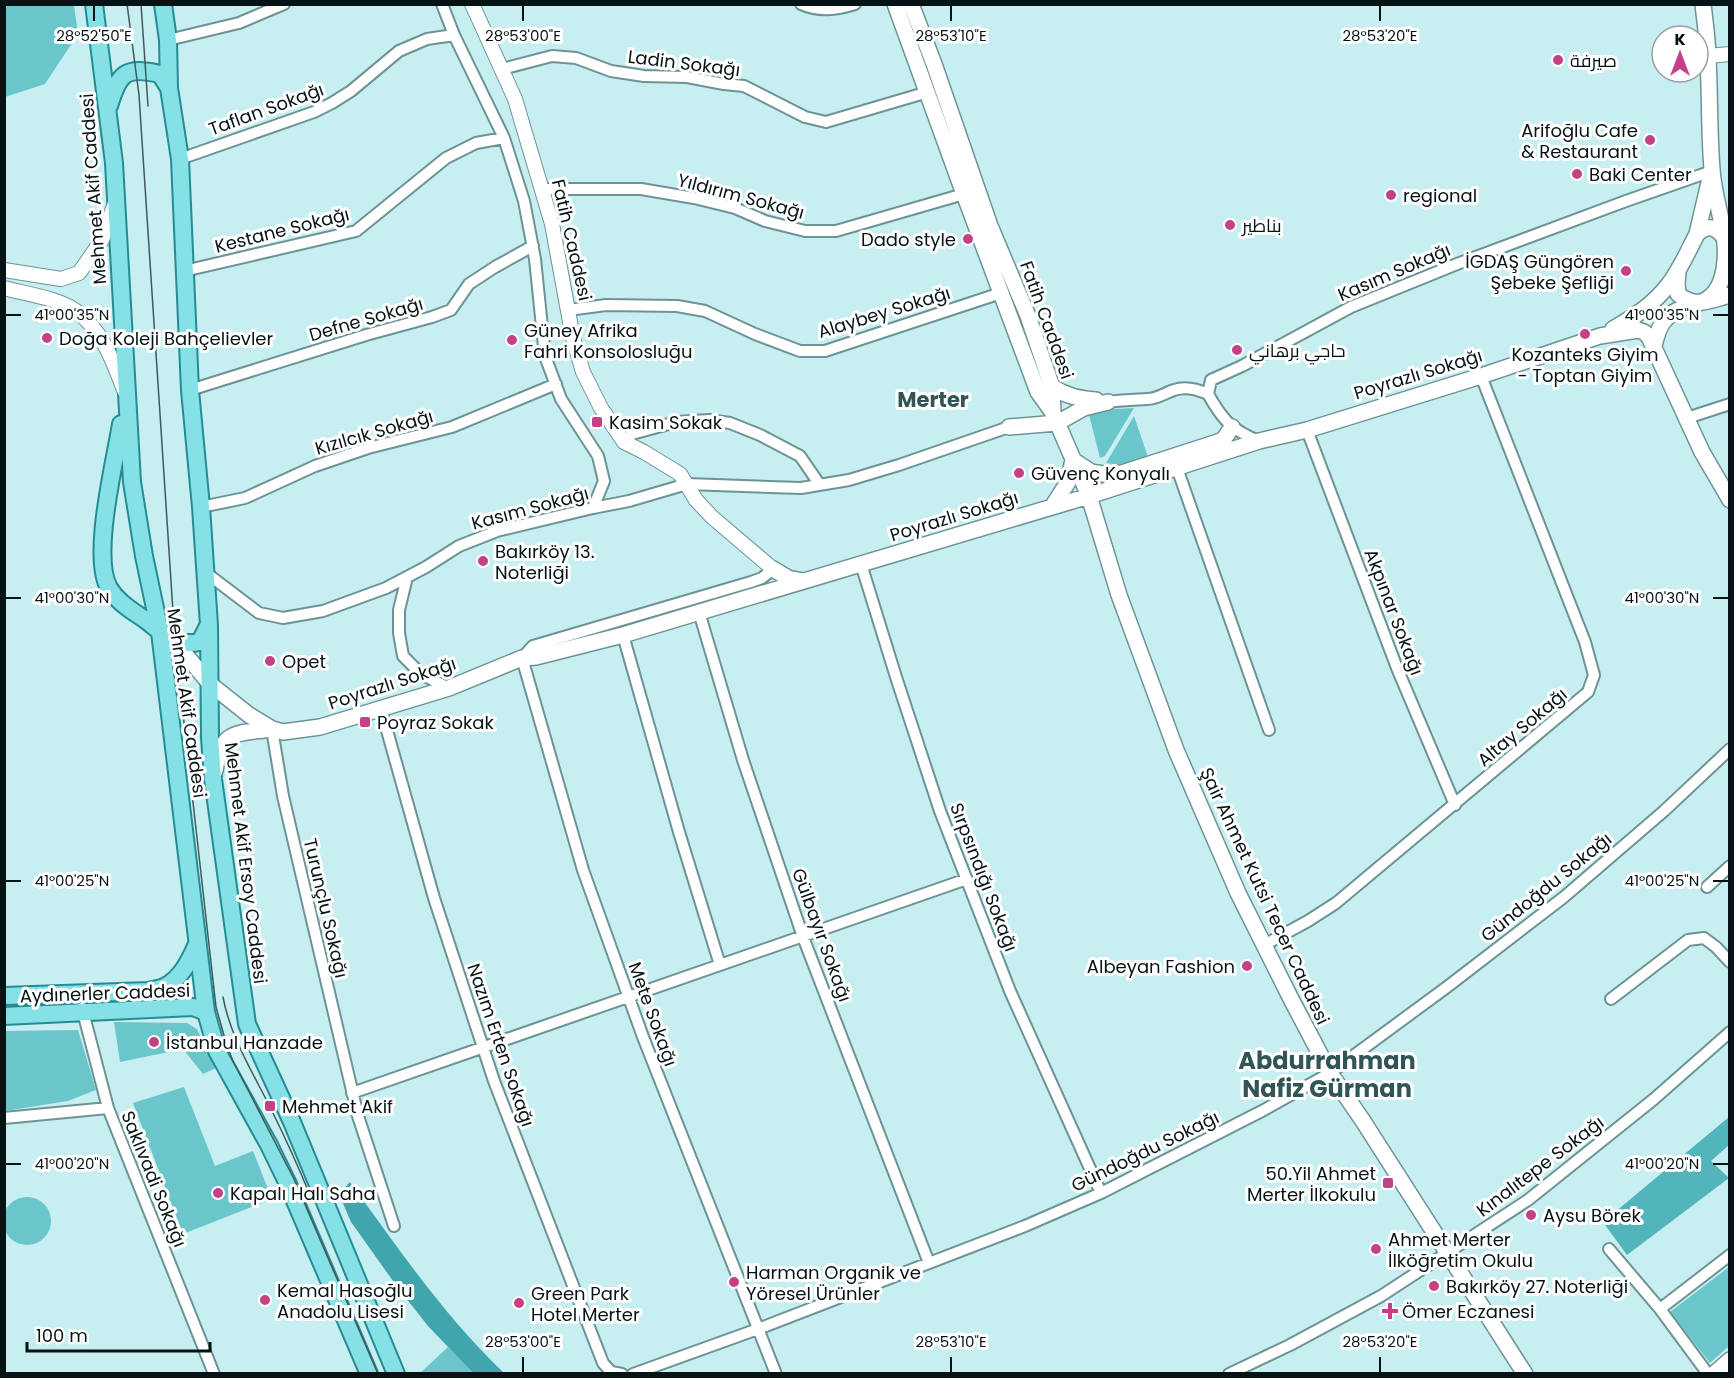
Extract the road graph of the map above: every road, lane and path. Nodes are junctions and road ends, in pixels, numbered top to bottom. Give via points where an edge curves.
1 (94, 4) edge
2 (163, 4) edge
3 (284, 4) edge
4 (442, 4) edge
5 (472, 4) edge
6 (801, 4) edge
7 (855, 4) edge
8 (1703, 4) edge
9 (908, 8) edge
10 (1705, 24) edge
11 (454, 34) junction
12 (168, 40) junction
13 (1730, 54) edge
14 (1710, 56) edge
15 (502, 69) junction
16 (1709, 84) edge
17 (169, 88) junction
18 (928, 92) junction
19 (108, 110) junction
20 (504, 138) junction
21 (180, 159) junction
22 (1712, 171) junction
23 (541, 189) junction
24 (964, 194) junction
25 (116, 198) junction
26 (1697, 234) junction
27 (1728, 242) edge
28 (533, 246) junction
29 (1678, 269) junction
30 (4, 270) edge
31 (184, 271) junction
32 (4, 288) edge
33 (1001, 292) junction
34 (1730, 295) edge
35 (1704, 302) junction
36 (568, 310) junction
37 (1600, 336) junction
38 (1654, 346) junction
39 (1481, 376) junction
40 (556, 384) junction
41 (1052, 387) junction
42 (190, 390) junction
43 (1208, 393) junction
44 (126, 397) junction
45 (1108, 402) junction
46 (1730, 404) edge
47 (1055, 418) junction
48 (1687, 418) junction
49 (1009, 427) joint
50 (1232, 427) junction
51 (1307, 430) junction
52 (1259, 441) junction
53 (624, 442) junction
54 (1073, 460) junction
55 (1177, 468) junction
56 (687, 484) junction
57 (820, 485) junction
58 (1089, 496) junction
59 (1730, 500) edge
60 (201, 507) junction
61 (1052, 507) junction
62 (593, 508) junction
63 (861, 564) junction
64 (773, 569) junction
65 (205, 572) junction
66 (407, 577) junction
67 (803, 581) junction
68 (764, 593) junction
69 (699, 612) junction
70 (209, 625) junction
71 (160, 632) junction
72 (622, 635) junction
73 (175, 642) junction
74 (522, 658) junction
75 (210, 684) junction
76 (449, 688) junction
77 (381, 709) junction
78 (272, 729) junction
79 (1269, 729) dead end
80 (1730, 749) edge
81 (213, 779) junction
82 (1455, 805) junction
83 (1730, 866) edge
84 (967, 879) junction
85 (1707, 887) dead end
86 (803, 937) junction
87 (198, 943) junction
88 (1264, 945) junction
89 (1730, 962) edge
90 (720, 965) junction
91 (81, 992) junction
92 (4, 996) edge
93 (628, 997) junction
94 (1611, 999) dead end
95 (82, 1012) junction
96 (206, 1012) junction
97 (4, 1016) edge
98 (1730, 1032) edge
99 (482, 1047) junction
100 (1330, 1073) junction
101 (352, 1093) junction
102 (108, 1108) junction
103 (4, 1118) edge
104 (1101, 1193) junction
105 (394, 1226) dead end
106 (1609, 1249) dead end
107 (1448, 1253) junction
108 (1730, 1255) edge
109 (930, 1263) junction
110 (1660, 1309) junction
111 (758, 1329) junction
112 (1730, 1360) edge
113 (214, 1374) edge
114 (369, 1374) edge
115 (396, 1374) edge
116 (622, 1374) edge
117 (633, 1374) edge
118 (776, 1374) edge
119 (1229, 1374) edge
120 (1525, 1374) edge
121 (1708, 1374) edge
122 (1714, 1374) edge

1 - 19 main road, Mehmet Akif Caddesi
2 - 12 main road, Mehmet Akif Ersoy Caddesi
3 - 12 street via 239,23
4 - 11 street
5 - 15 street, Fatih Caddesi
6 - 7 street via 813,10 838,10
8 - 10 main road
9 - 18 main road, Fatih Caddesi
9 - 41 main road, Fatih Caddesi
11 - 20 street
11 - 21 street, Taflan Sokağı via 427,39 399,51 351,91 315,112
12 - 17 main road, Mehmet Akif Ersoy Caddesi
13 - 14 street
15 - 18 street, Ladin Sokağı via 552,56 576,58 611,71 744,86 805,117 826,122
15 - 23 street, Fatih Caddesi via 515,99
16 - 22 main road
17 - 19 main road via 160,74 135,70 115,86
17 - 21 main road, Mehmet Akif Ersoy Caddesi
18 - 24 main road, Fatih Caddesi
19 - 25 main road, Mehmet Akif Caddesi
20 - 28 street
20 - 31 street, Kestane Sokağı via 476,143 446,158 356,231
21 - 31 main road, Mehmet Akif Ersoy Caddesi
22 - 26 main road
22 - 27 main road
22 - 43 street, Kasım Sokağı via 1351,307 1211,380
23 - 24 street, Yıldırım Sokağı via 641,189 735,208 805,231 836,231
23 - 36 street, Fatih Caddesi via 552,224
24 - 33 main road, Fatih Caddesi
25 - 30 street via 102,240 79,273 61,279
25 - 44 main road, Mehmet Akif Caddesi
26 - 27 main road via 1710,227
26 - 29 main road
27 - 35 main road via 1722,280 1717,292
28 - 40 street via 545,356
28 - 42 street, Defne Sokağı via 469,284 451,310
29 - 35 main road via 1678,294 1688,302
29 - 37 main road via 1649,305
31 - 42 main road, Mehmet Akif Ersoy Caddesi
32 - 44 street via 53,300 75,310 99,334
33 - 36 street, Alaybey Sokağı via 825,351 800,351 705,311 677,306 606,305
33 - 47 main road, Fatih Caddesi via 1038,392
34 - 35 main road
35 - 38 main road via 1667,317
36 - 53 street, Fatih Caddesi via 583,372
37 - 38 main road via 1638,330
37 - 39 main road, Poyrazlı Sokağı
38 - 48 main road
39 - 51 main road, Poyrazlı Sokağı
39 - 82 street, Altay Sokağı via 1585,642 1594,675 1588,692
40 - 60 street, Kızılcık Sokağı via 452,427 368,448 315,466 245,498
40 - 62 street via 561,399 598,456 604,481
41 - 45 main road via 1066,396
41 - 47 main road, Fatih Caddesi
42 - 60 main road, Mehmet Akif Ersoy Caddesi
43 - 45 street via 1175,389 1148,399
43 - 50 street
44 - 71 main road, Mehmet Akif Caddesi via 132,482
44 - 71 main road via 103,532 103,568 108,586 118,600
45 - 47 main road
46 - 48 street
47 - 49 main road
47 - 54 main road, Fatih Caddesi
48 - 59 main road
49 - 57 street, Kasım Sokağı via 899,465
50 - 52 street
50 - 54 main road via 1218,442 1122,473 1090,472
51 - 52 main road, Poyrazlı Sokağı
51 - 82 street, Akpınar Sokağı via 1397,668
52 - 55 main road, Poyrazlı Sokağı
53 - 56 street, Fatih Caddesi via 680,474
53 - 57 street via 632,434 676,422 730,423 800,456
54 - 58 main road, Fatih Caddesi
54 - 61 main road via 1068,482
55 - 58 main road, Poyrazlı Sokağı
55 - 79 street
56 - 57 street, Kasım Sokağı via 801,488
56 - 62 street, Kasım Sokağı
56 - 64 street, Fatih Caddesi via 712,516
58 - 61 main road, Poyrazlı Sokağı
58 - 88 main road, Şair Ahmet Kutsi Tecer Caddesi via 1119,595 1176,750
60 - 65 main road, Mehmet Akif Ersoy Caddesi
61 - 63 main road, Poyrazlı Sokağı
62 - 66 street, Kasım Sokağı via 497,531 459,546
63 - 67 main road, Poyrazlı Sokağı
63 - 84 street, Sırpsındığı Sokağı via 929,778
64 - 67 main road
64 - 68 main road via 773,584
64 - 74 street, Poyrazlı Sokağı via 751,582 533,646
65 - 66 street, Kasım Sokağı via 259,613 284,618 323,611
65 - 70 main road, Mehmet Akif Ersoy Caddesi
66 - 76 street via 399,610 403,656 421,674
67 - 68 main road, Poyrazlı Sokağı
68 - 69 main road, Poyrazlı Sokağı
69 - 72 main road, Poyrazlı Sokağı
69 - 86 street, Gülbayır Sokağı via 743,760
70 - 73 main road via 200,642
70 - 75 main road, Mehmet Akif Ersoy Caddesi
71 - 73 main road
71 - 87 main road, Mehmet Akif Caddesi
72 - 74 main road, Poyrazlı Sokağı
72 - 90 street
73 - 75 main road
74 - 76 main road, Poyrazlı Sokağı
74 - 93 street, Mete Sokağı via 583,870
75 - 78 main road
75 - 81 main road, Mehmet Akif Ersoy Caddesi
76 - 77 main road, Poyrazlı Sokağı
77 - 78 main road, Poyrazlı Sokağı via 320,727 284,732
77 - 99 street, Nazım Erten Sokağı via 434,898
78 - 81 main road, Poyrazlı Sokağı via 237,733 223,742
78 - 101 street, Turunçlu Sokağı
80 - 100 street, Gündoğdu Sokağı via 1564,897
81 - 115 main road, Mehmet Akif Ersoy Caddesi via 247,1024
82 - 88 street, Altay Sokağı via 1336,903
83 - 85 street
84 - 86 street
84 - 104 street, Sırpsındığı Sokağı via 1010,991
86 - 90 street
86 - 109 street, Gülbayır Sokağı
87 - 91 main road, Aydınerler Caddesi via 189,964 163,988
87 - 96 main road, Mehmet Akif Caddesi
88 - 100 main road, Şair Ahmet Kutsi Tecer Caddesi
89 - 94 street via 1704,938 1688,940
90 - 93 street
91 - 92 main road, Aydınerler Caddesi
91 - 95 street, Saklıvadi Sokağı
93 - 99 street
93 - 111 street, Mete Sokağı
95 - 96 main road, Aydınerler Caddesi via 193,1007
95 - 97 main road, Aydınerler Caddesi
95 - 102 street, Saklıvadi Sokağı
96 - 114 main road, Mehmet Akif Caddesi via 217,1051 287,1182
98 - 107 street, Kınalıtepe Sokağı via 1572,1166
99 - 101 street
99 - 116 street, Nazım Erten Sokağı via 603,1363 611,1372
100 - 104 street, Gündoğdu Sokağı
100 - 107 main road, Şair Ahmet Kutsi Tecer Caddesi
101 - 105 street, Turunçlu Sokağı
102 - 103 street
102 - 113 street, Saklıvadi Sokağı
104 - 109 street, Gündoğdu Sokağı
106 - 110 street
107 - 119 street, Kınalıtepe Sokağı via 1381,1296
107 - 120 main road, Şair Ahmet Kutsi Tecer Caddesi
108 - 110 street
109 - 111 street, Gündoğdu Sokağı
110 - 121 street
111 - 117 street
111 - 118 street, Mete Sokağı
112 - 122 main road

